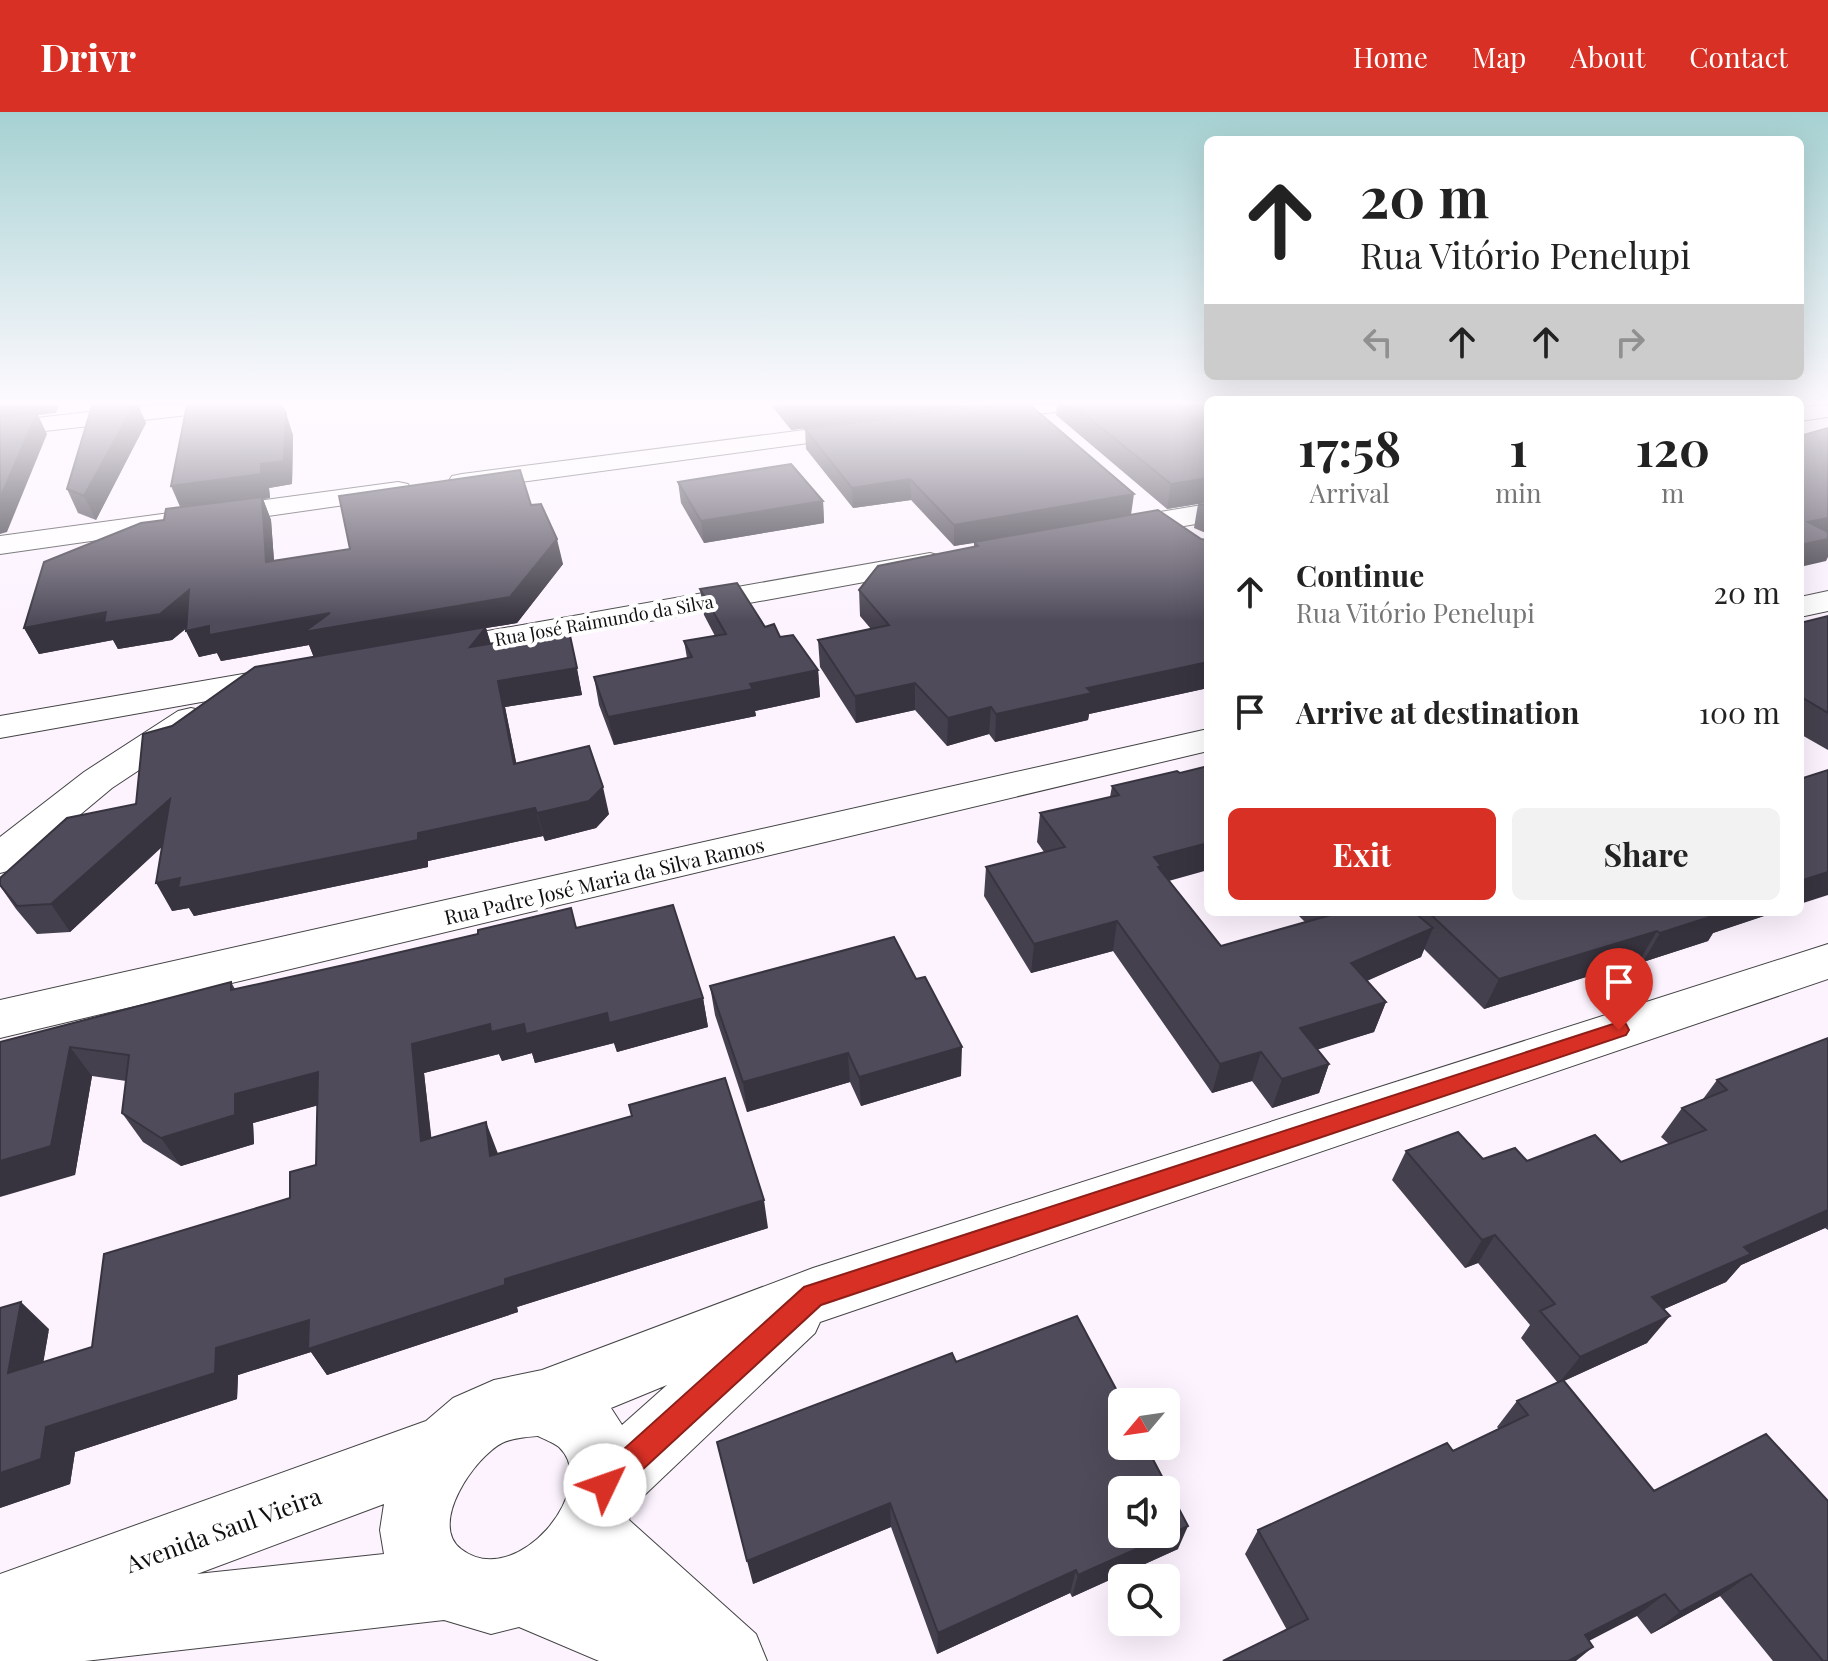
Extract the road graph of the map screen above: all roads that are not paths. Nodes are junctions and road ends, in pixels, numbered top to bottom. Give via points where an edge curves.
1 (510, 477) edge
2 (1148, 510) junction
3 (1204, 513) edge
4 (1082, 535) edge
5 (0, 545) edge
6 (1196, 546) edge
7 (956, 557) edge
8 (1828, 601) edge
9 (1804, 606) edge
10 (408, 656) edge
11 (314, 672) edge
12 (267, 681) junction
13 (0, 727) edge
14 (1204, 741) edge
15 (0, 859) edge
16 (1828, 961) edge
17 (0, 1019) edge
18 (813, 1296) junction
19 (542, 1403) junction
20 (447, 1447) junction
21 (598, 1508) junction
22 (444, 1584) junction
23 (523, 1592) junction
24 (0, 1611) edge
25 (0, 1633) edge
26 (690, 1661) edge
27 (729, 1661) edge

1 - 5 street
2 - 3 street
2 - 4 street
2 - 6 street
7 - 10 street, Rua José Raimundo da Silva
8 - 9 street
11 - 12 street
12 - 13 street
12 - 15 street via 199,714 121,764
14 - 17 street, Rua Padre José Maria da Silva Ramos
16 - 18 street
18 - 19 street
18 - 21 street
19 - 20 street via 492,1413
19 - 21 street via 582,1420 596,1439 603,1460
20 - 22 street via 427,1475 417,1505 416,1536 426,1564
20 - 24 street, Avenida Saul Vieira
21 - 23 street via 572,1557
21 - 27 street
22 - 23 street via 467,1595 493,1598
22 - 25 street
23 - 26 street

